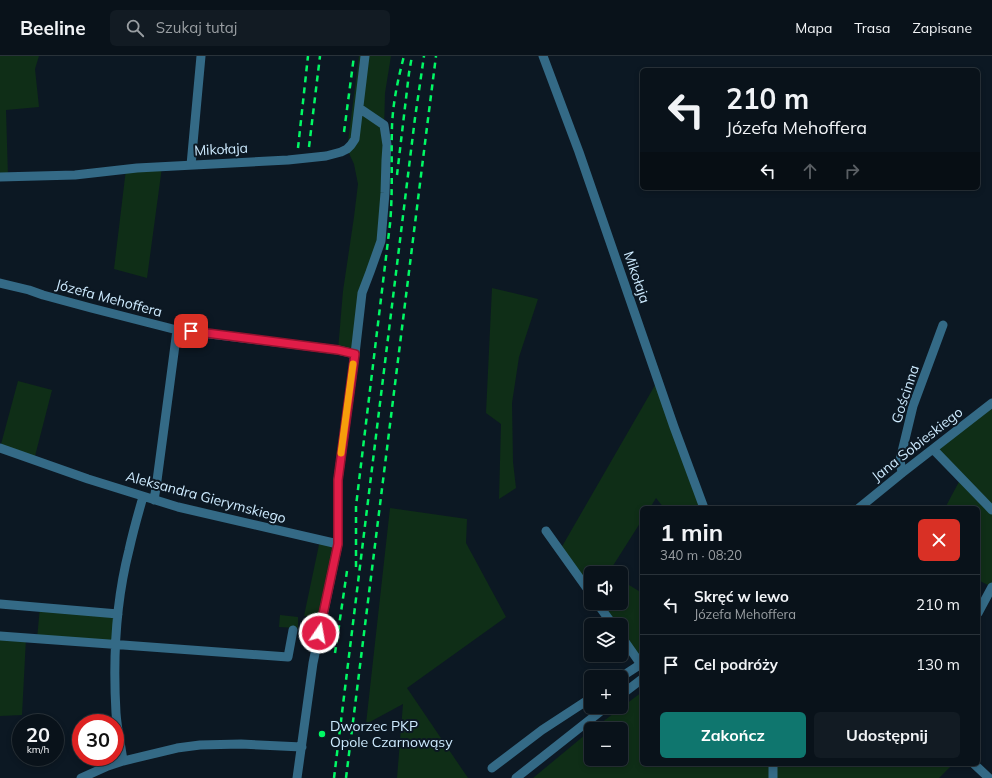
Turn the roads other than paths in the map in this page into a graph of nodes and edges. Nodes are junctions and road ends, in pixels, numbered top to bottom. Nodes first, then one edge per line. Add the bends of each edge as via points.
1 (201, 56) edge
2 (365, 56) edge
3 (543, 56) edge
4 (359, 108) junction
5 (191, 165) junction
6 (0, 177) edge
7 (0, 283) edge
8 (943, 325) dead end
9 (177, 330) junction
10 (355, 354) junction
11 (992, 403) edge
12 (0, 448) edge
13 (933, 449) junction
14 (902, 473) junction
15 (143, 497) junction
16 (154, 500) junction
17 (703, 506) edge
18 (861, 506) edge
19 (992, 510) edge
20 (546, 531) dead end
21 (338, 544) junction
22 (584, 584) edge
23 (992, 587) edge
24 (0, 604) edge
25 (980, 609) edge
26 (118, 614) junction
27 (293, 630) dead end
28 (0, 636) edge
29 (116, 645) junction
30 (628, 646) edge
31 (640, 664) edge
32 (640, 666) edge
33 (628, 673) edge
34 (640, 681) edge
35 (628, 690) edge
36 (584, 703) edge
37 (116, 714) edge
38 (597, 714) edge
39 (302, 747) junction
40 (124, 761) edge
41 (108, 766) edge
42 (773, 766) edge
43 (976, 766) edge
44 (492, 768) dead end
45 (81, 778) edge
46 (297, 778) edge
47 (516, 778) edge
48 (773, 778) edge
49 (988, 778) edge

1 - 5 street
2 - 4 street, Mikołaja
3 - 17 street, Mikołaja
4 - 5 street, Mikołaja via 352,145 334,154 288,160
4 - 10 street via 384,125 387,152 381,241 362,292
5 - 6 street, Mikołaja via 75,175
7 - 9 street, Józefa Mehoffera
8 - 14 street, Gościnna via 913,406 900,460
9 - 10 street, Józefa Mehoffera
9 - 16 street
10 - 21 street via 338,480
11 - 13 street, Jana Sobieskiego
12 - 15 street, Aleksandra Gierymskiego
13 - 14 street, Jana Sobieskiego
13 - 19 street via 945,468
14 - 18 street, Jana Sobieskiego
15 - 16 street, Aleksandra Gierymskiego
15 - 26 street via 128,550
16 - 21 street, Aleksandra Gierymskiego
20 - 22 street
21 - 39 street via 313,663
23 - 25 street
24 - 26 street
26 - 29 street
27 - 29 street via 288,657
28 - 29 street
29 - 37 street
30 - 31 street
32 - 33 street
34 - 35 street
36 - 44 street
38 - 47 street
39 - 40 street via 200,745
39 - 46 street
41 - 45 street
42 - 48 street
43 - 49 street

